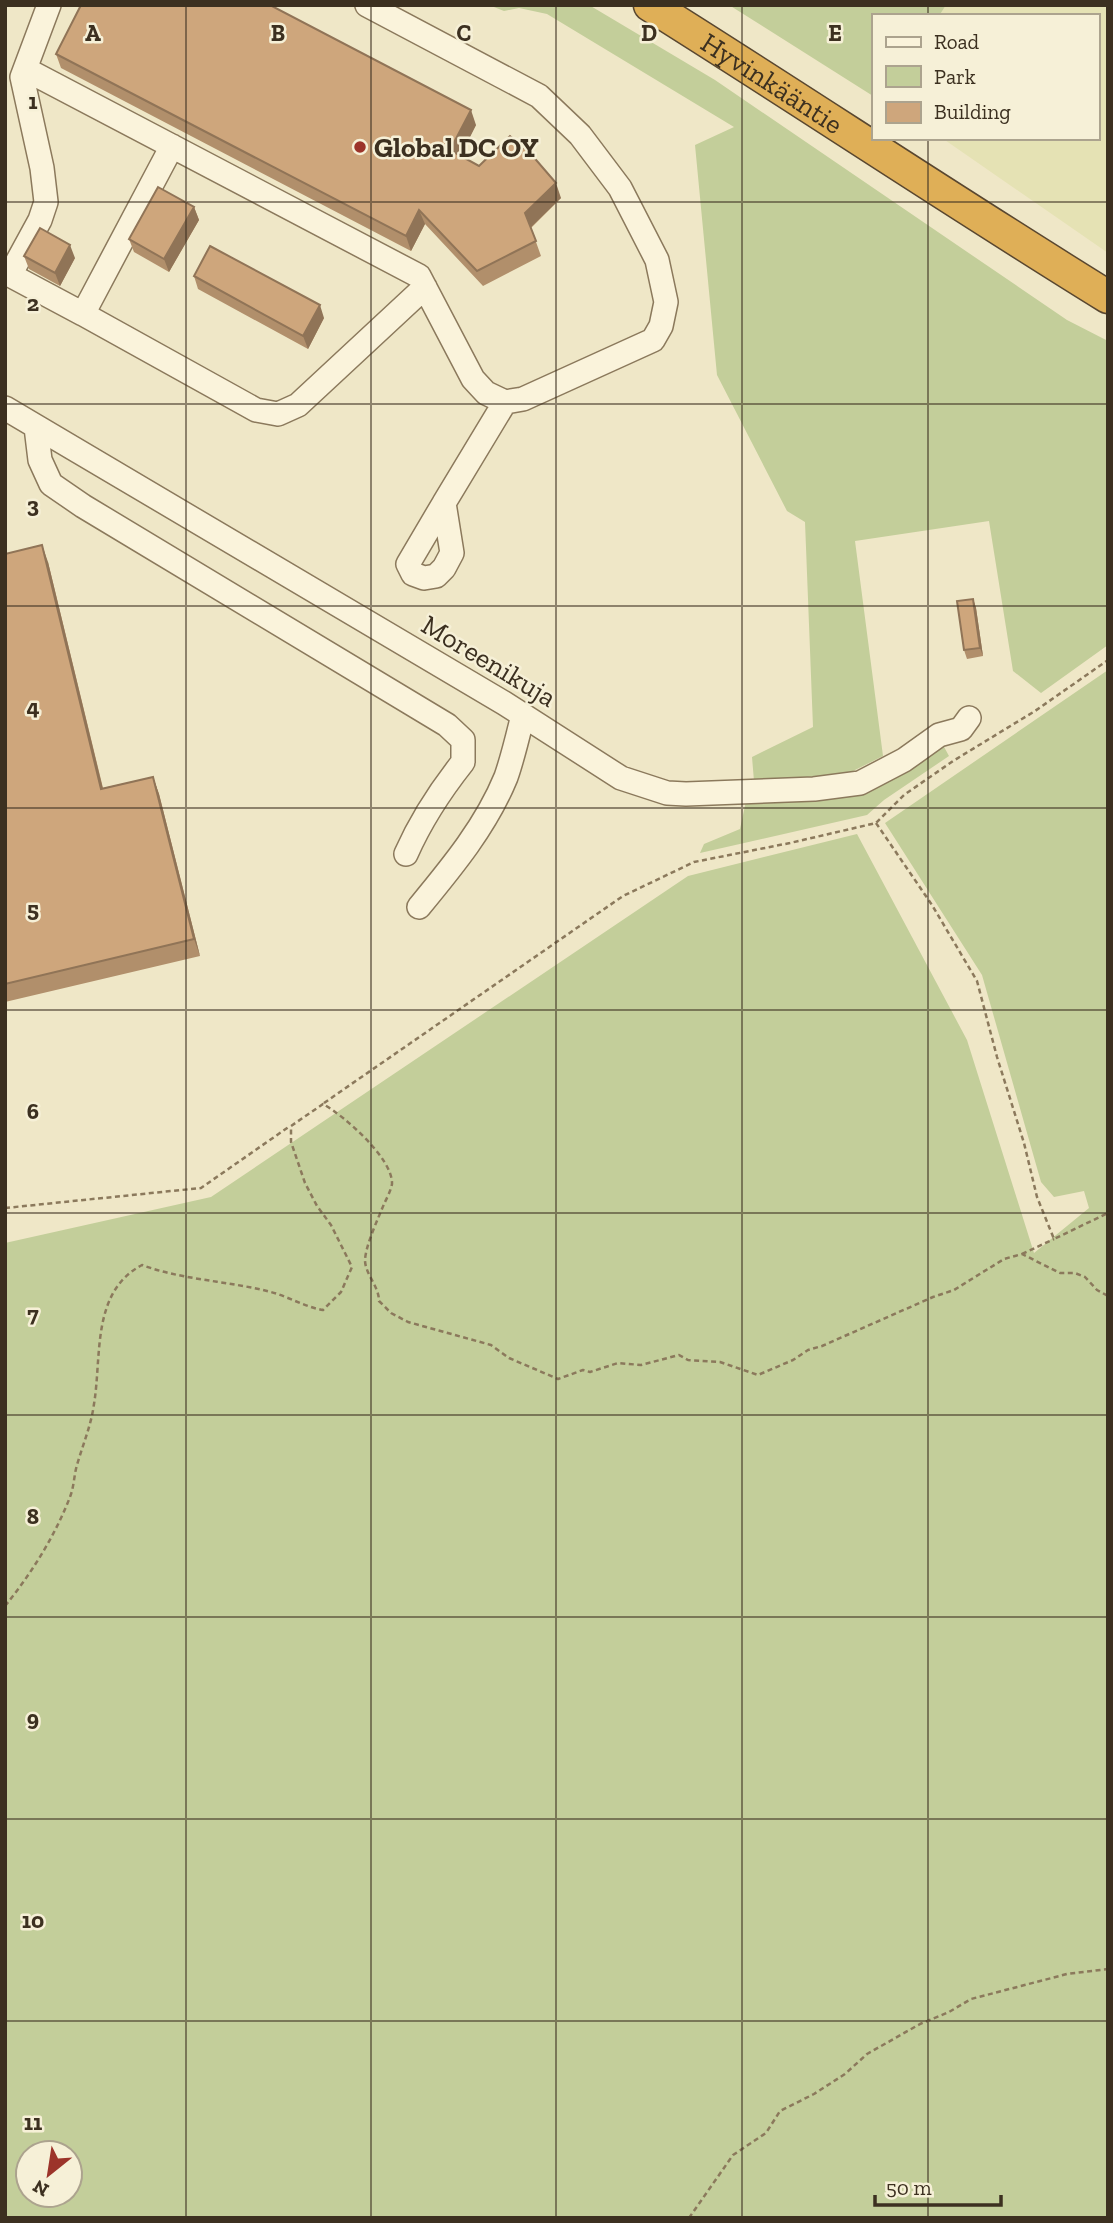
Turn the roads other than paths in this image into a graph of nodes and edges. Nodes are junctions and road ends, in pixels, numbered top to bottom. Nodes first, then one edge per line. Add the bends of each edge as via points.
1 (49, 5) edge
2 (367, 5) edge
3 (650, 5) edge
4 (25, 69) junction
5 (172, 146) junction
6 (8, 273) edge
7 (425, 287) junction
8 (1108, 297) edge
9 (83, 314) junction
10 (505, 402) junction
11 (5, 408) edge
12 (36, 427) junction
13 (444, 503) dead end
14 (523, 715) junction
15 (969, 718) dead end
16 (406, 854) dead end
17 (419, 907) dead end

1 - 4 lane
2 - 10 lane via 554,108 620,188 657,260 666,302 662,326 653,341 523,400
3 - 8 highway, Hyvinkääntie
4 - 5 lane
4 - 6 lane via 22,78 46,202
5 - 7 lane via 419,276
5 - 9 lane
6 - 9 lane
7 - 9 lane via 298,405 278,414 257,410
7 - 10 lane via 473,379 486,393
10 - 13 lane
11 - 12 lane, Moreenikuja
12 - 14 lane, Moreenikuja
12 - 16 lane via 40,460 51,484 447,725 463,740 463,762 419,824
14 - 15 lane, Moreenikuja via 621,778 667,793 687,794 860,783 939,735 961,729
14 - 17 lane via 506,777 479,828

